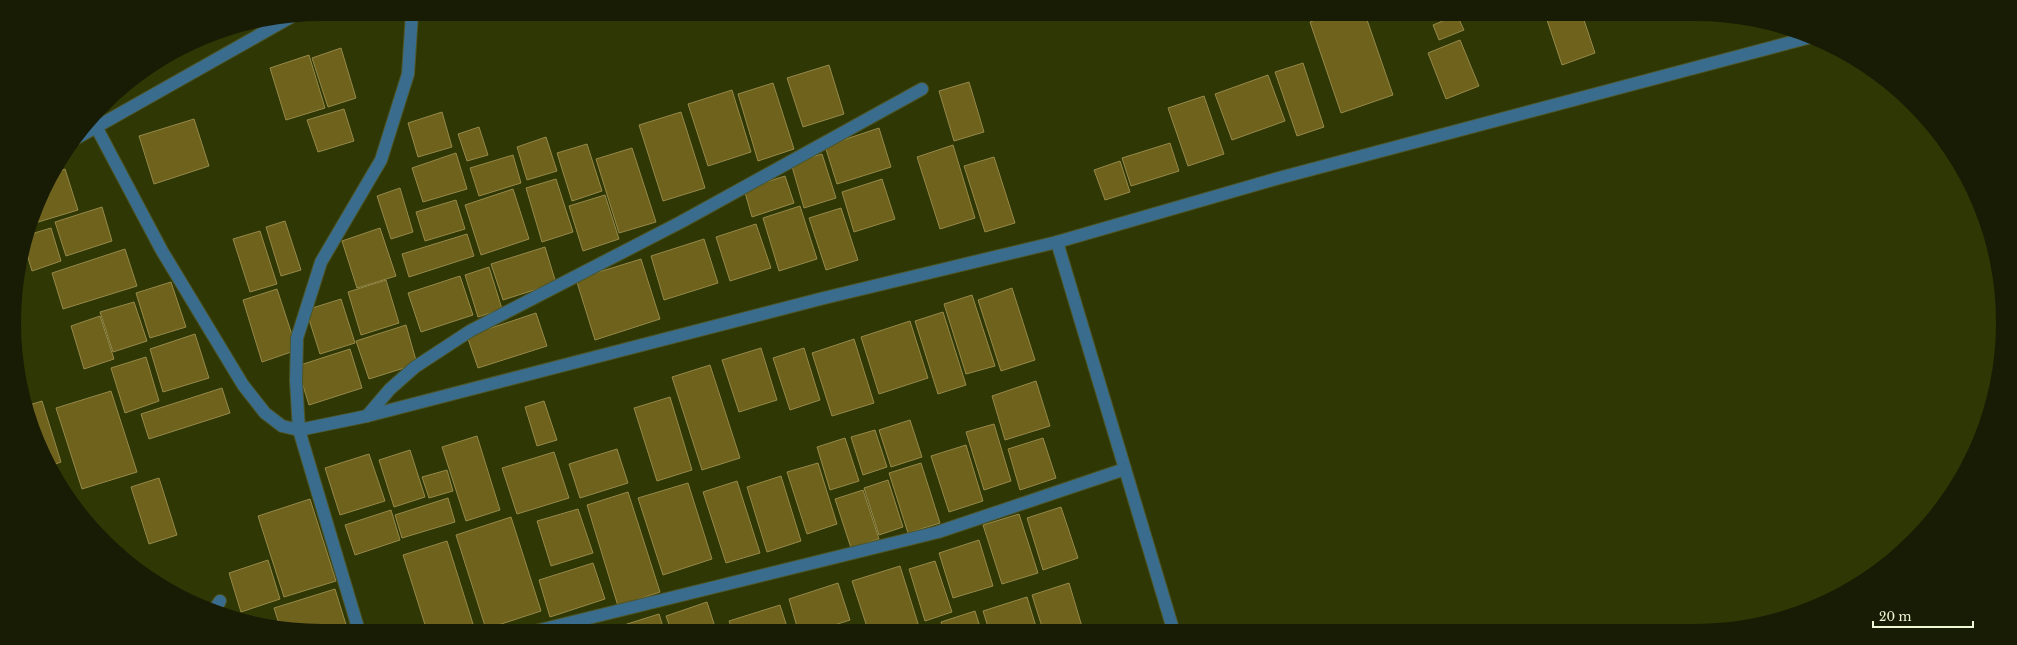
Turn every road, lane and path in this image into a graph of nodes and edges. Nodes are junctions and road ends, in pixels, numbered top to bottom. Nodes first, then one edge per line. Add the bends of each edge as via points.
1 (412, 21) edge
2 (276, 25) edge
3 (1799, 40) edge
4 (922, 88) dead end
5 (97, 123) edge
6 (95, 124) edge
7 (1057, 242) junction
8 (367, 416) junction
9 (299, 430) junction
10 (1125, 469) junction
11 (357, 624) edge
12 (564, 624) edge
13 (1172, 624) edge

1 - 9 street via 408,74 381,160 321,262 297,338
2 - 5 street
3 - 7 street via 1310,169
4 - 8 street via 682,222 470,331 414,367 390,389
6 - 9 street via 162,251 243,385 265,413 282,426
7 - 8 street via 824,298
7 - 10 street
8 - 9 street
9 - 11 street
10 - 12 street via 938,532
10 - 13 street

